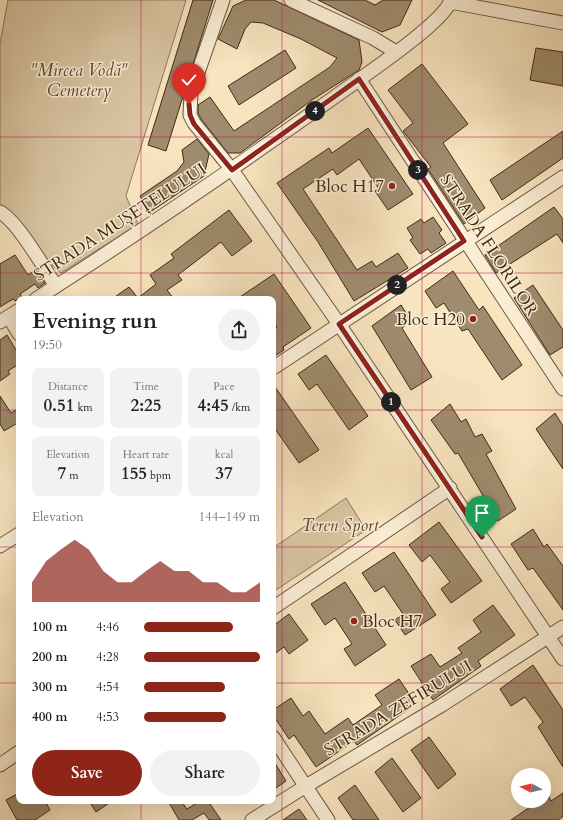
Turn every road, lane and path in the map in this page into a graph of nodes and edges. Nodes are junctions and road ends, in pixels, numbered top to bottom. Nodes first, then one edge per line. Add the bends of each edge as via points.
1 (223, 0) edge
2 (291, 0) edge
3 (450, 1) edge
4 (563, 23) edge
5 (396, 52) junction
6 (359, 79) junction
7 (232, 170) junction
8 (563, 177) edge
9 (0, 212) edge
10 (464, 241) junction
11 (56, 286) junction
12 (41, 296) edge
13 (9, 316) edge
14 (339, 324) junction
15 (16, 329) edge
16 (276, 366) edge
17 (563, 389) edge
18 (450, 488) junction
19 (16, 536) edge
20 (0, 546) edge
21 (276, 606) edge
22 (563, 627) edge
23 (548, 636) junction
24 (563, 659) edge
25 (276, 741) edge
26 (16, 754) edge
27 (0, 765) edge
28 (306, 786) junction
29 (252, 820) edge
30 (328, 820) edge

1 - 7 street via 191,93 190,115 194,124
2 - 5 street via 373,38
3 - 4 street
3 - 5 street, STRADA MUȘEȚELULUI via 441,16
5 - 6 street, STRADA MUȘEȚELULUI
6 - 7 street, STRADA MUȘEȚELULUI
6 - 10 street, STRADA FLORILOR
7 - 11 street, STRADA MUȘEȚELULUI
7 - 14 street
8 - 10 street
9 - 11 street via 21,234
10 - 14 street
10 - 17 street, STRADA FLORILOR
11 - 12 street, STRADA MUȘEȚELULUI
13 - 15 street
14 - 16 street
14 - 18 street
18 - 21 street
18 - 23 street
19 - 20 street
22 - 23 street, STRADA ZEFIRULUI
23 - 24 street
23 - 28 street, STRADA ZEFIRULUI via 442,705
25 - 28 street
26 - 27 street
28 - 29 street, STRADA ZEFIRULUI
28 - 30 street

